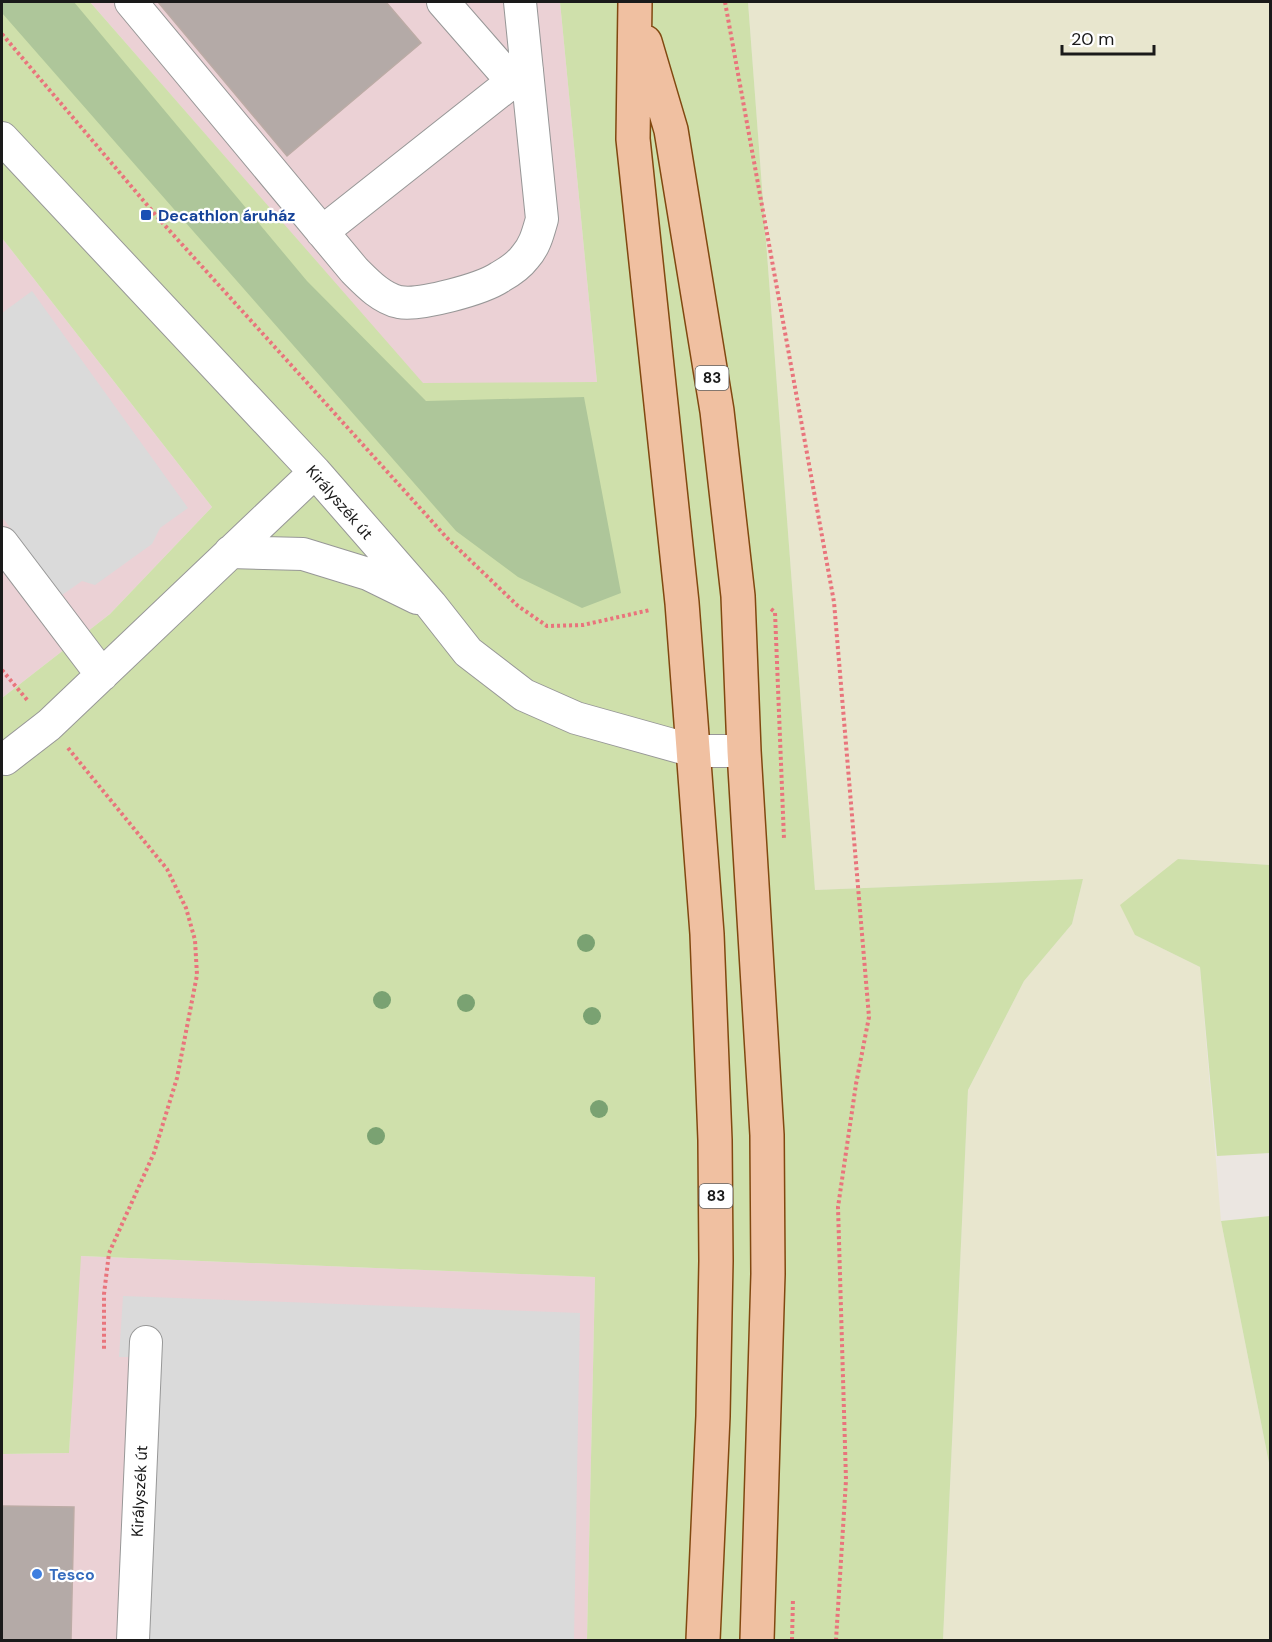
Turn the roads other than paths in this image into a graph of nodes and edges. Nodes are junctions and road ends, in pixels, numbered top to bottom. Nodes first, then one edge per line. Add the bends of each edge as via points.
1 (131, 2) edge
2 (443, 2) edge
3 (520, 2) edge
4 (636, 7) edge
5 (520, 76) junction
6 (2, 138) edge
7 (322, 232) junction
8 (315, 472) junction
9 (2, 543) edge
10 (230, 552) junction
11 (431, 605) junction
12 (102, 675) junction
13 (694, 751) junction
14 (744, 751) junction
15 (5, 759) dead end
16 (146, 1342) dead end
17 (133, 1641) edge
18 (703, 1641) edge
19 (757, 1641) edge

1 - 7 street
2 - 5 street
3 - 5 street
4 - 13 main road, 83 via 633,139
4 - 14 main road, 83 via 671,130 717,411 738,596
5 - 7 street
5 - 7 street via 542,219 527,256 514,268 499,278 456,293 416,303 398,302 371,287
6 - 8 street, Királyszék út
8 - 10 street
8 - 11 street, Királyszék út
9 - 12 street
10 - 11 street via 303,554 368,574
10 - 12 street
11 - 13 street, Királyszék út via 468,652 524,695 576,718
12 - 15 street via 49,725
13 - 14 street, Királyszék út
13 - 18 main road, 83 via 707,934 715,1140 713,1416
14 - 19 main road, 83 via 767,1135 768,1274
16 - 17 street, Királyszék út

